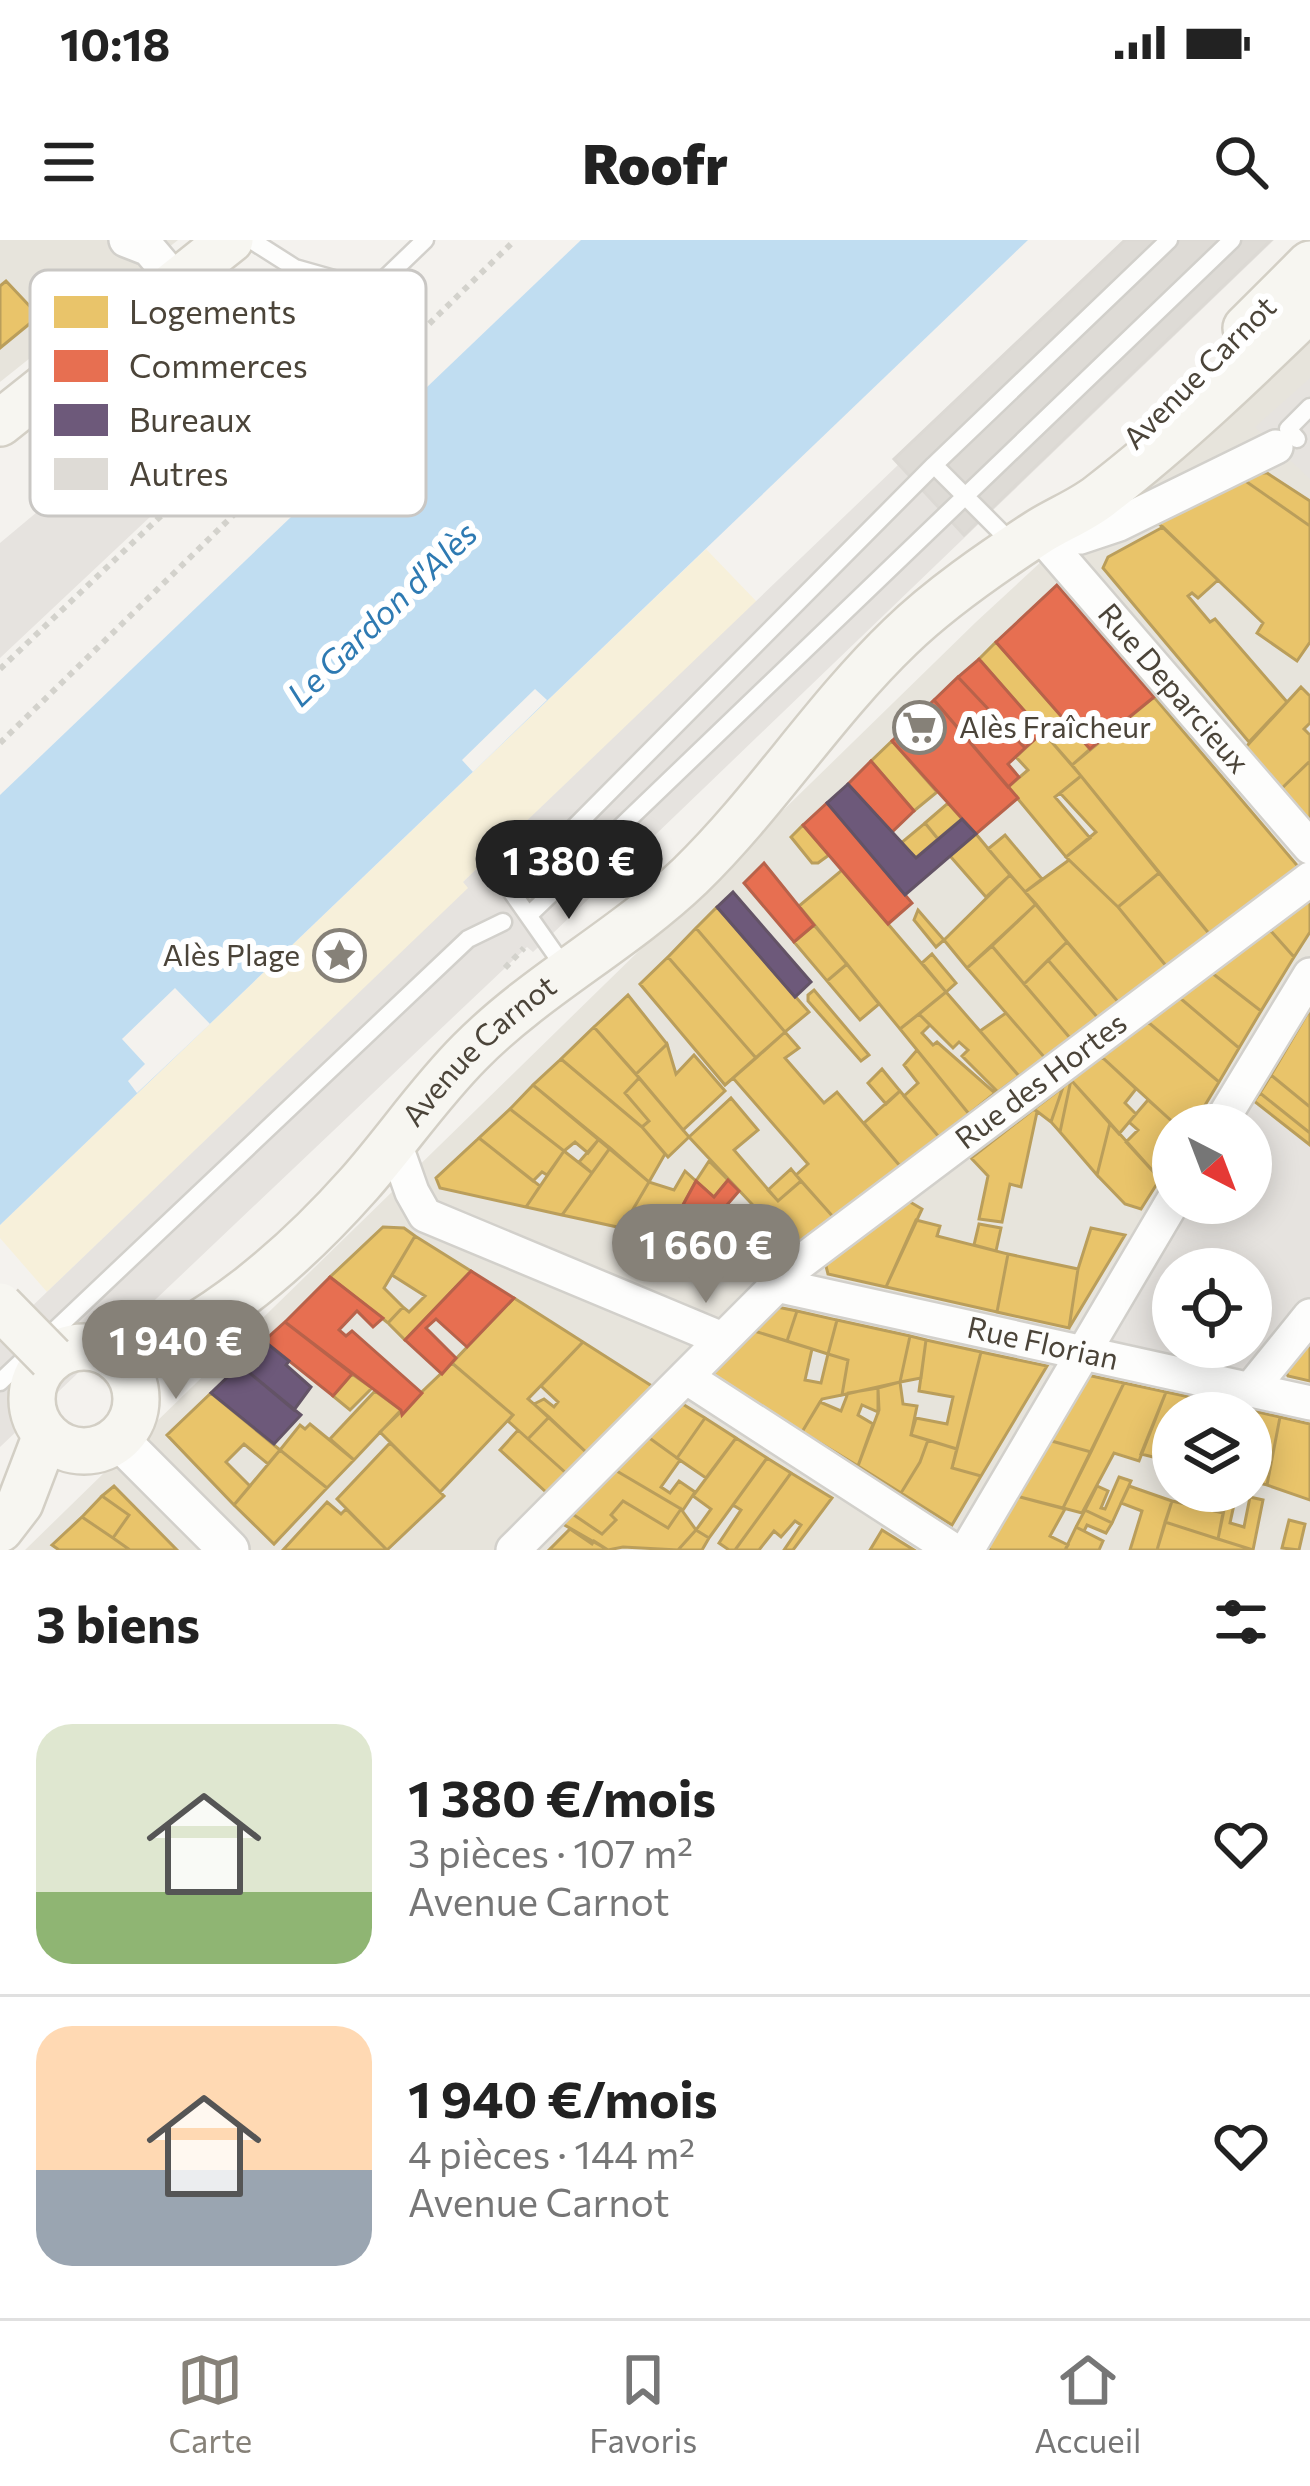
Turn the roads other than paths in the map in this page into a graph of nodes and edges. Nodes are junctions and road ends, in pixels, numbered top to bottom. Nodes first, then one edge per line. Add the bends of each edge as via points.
1 (230, 240) edge
2 (251, 240) edge
3 (425, 240) edge
4 (1168, 240) edge
5 (1232, 240) edge
6 (151, 253) edge
7 (1310, 264) edge
8 (302, 270) edge
9 (394, 270) edge
10 (1310, 308) edge
11 (30, 389) edge
12 (1310, 407) edge
13 (0, 423) edge
14 (1294, 446) edge
15 (934, 465) junction
16 (965, 497) junction
17 (1028, 540) junction
18 (1310, 847) edge
19 (1310, 879) edge
20 (529, 915) junction
21 (503, 922) dead end
22 (568, 973) junction
23 (1310, 974) edge
24 (1232, 1104) edge
25 (394, 1141) junction
26 (1159, 1224) edge
27 (776, 1285) junction
28 (0, 1306) edge
29 (1310, 1316) edge
30 (722, 1339) junction
31 (1082, 1352) junction
32 (51, 1358) junction
33 (121, 1362) junction
34 (686, 1377) junction
35 (0, 1382) edge
36 (1250, 1390) junction
37 (1310, 1403) edge
38 (46, 1435) junction
39 (118, 1439) junction
40 (0, 1529) edge
41 (229, 1550) edge
42 (513, 1550) edge
43 (953, 1550) edge
44 (967, 1550) edge

1 - 6 main road
2 - 8 lane
3 - 9 lane
4 - 15 lane
5 - 16 lane
7 - 17 main road, Avenue Carnot
10 - 17 main road, Avenue Carnot via 1148,457
11 - 13 main road
12 - 14 lane via 1288,429
14 - 17 street via 1119,524 1080,537
15 - 16 lane
15 - 20 lane via 512,891
16 - 17 lane
16 - 20 lane
17 - 18 street, Rue Deparcieux
17 - 22 main road, Avenue Carnot via 901,636 687,878
19 - 27 street, Rue des Hortes
20 - 22 lane
21 - 35 lane via 468,939
22 - 25 main road, Avenue Carnot via 472,1049
23 - 24 street
25 - 30 street via 425,1215
25 - 33 main road, Avenue Carnot via 274,1266 215,1313
26 - 31 street
27 - 30 street, Rue des Hortes
27 - 31 street, Rue Florian
28 - 32 main road, bridge
29 - 36 street
30 - 34 street, Rue des Hortes
31 - 36 street, Rue Florian
31 - 44 street
32 - 33 main road via 94,1348
32 - 38 main road via 31,1404
33 - 39 main road via 136,1392
34 - 42 street, Rue des Hortes
34 - 43 street
36 - 37 street, Rue Florian
38 - 39 main road via 73,1450
38 - 40 main road via 20,1503
39 - 41 street

